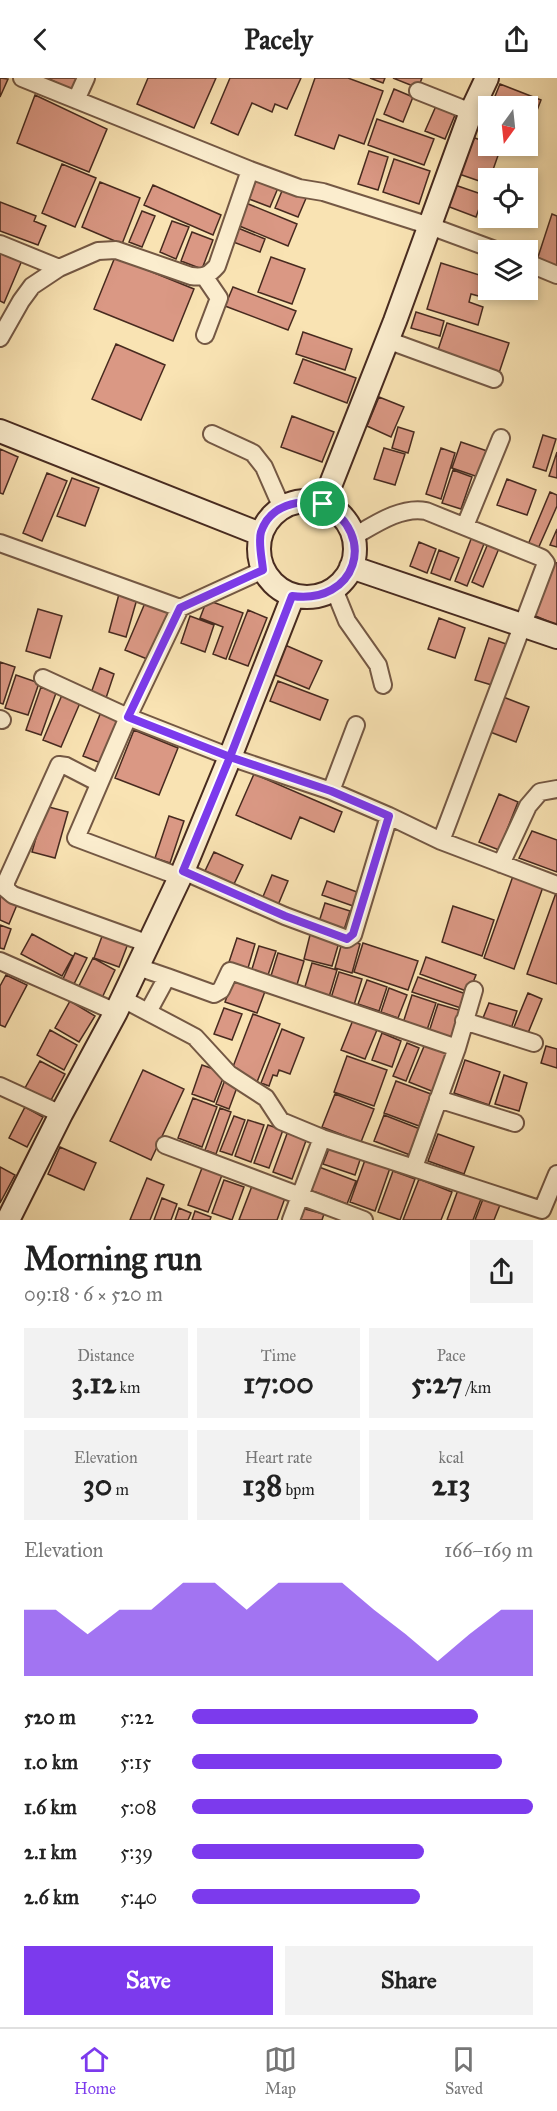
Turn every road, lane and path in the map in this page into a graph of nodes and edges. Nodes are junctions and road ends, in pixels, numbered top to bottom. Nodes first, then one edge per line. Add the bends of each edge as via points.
1 (22, 78) edge
2 (86, 78) edge
3 (487, 78) edge
4 (418, 91) dead end
5 (76, 100) junction
6 (471, 112) junction
7 (250, 170) junction
8 (430, 226) junction
9 (0, 244) edge
10 (478, 244) edge
11 (538, 267) edge
12 (59, 268) junction
13 (557, 275) edge
14 (204, 276) junction
15 (205, 335) dead end
16 (0, 338) edge
17 (387, 340) junction
18 (494, 379) dead end
19 (0, 431) edge
20 (212, 434) dead end
21 (501, 438) dead end
22 (323, 504) junction
23 (282, 508) junction
24 (465, 526) junction
25 (260, 534) junction
26 (353, 537) junction
27 (0, 543) edge
28 (351, 567) junction
29 (263, 570) junction
30 (334, 589) junction
31 (292, 596) junction
32 (180, 608) junction
33 (522, 623) junction
34 (557, 637) edge
35 (43, 678) dead end
36 (383, 685) dead end
37 (128, 717) junction
38 (356, 725) dead end
39 (230, 757) junction
40 (99, 783) junction
41 (557, 789) edge
42 (331, 791) junction
43 (389, 816) junction
44 (441, 841) junction
45 (501, 864) junction
46 (182, 874) junction
47 (557, 885) edge
48 (148, 944) junction
49 (0, 961) edge
50 (138, 967) junction
51 (167, 977) junction
52 (474, 990) dead end
53 (119, 1006) junction
54 (148, 1012) junction
55 (464, 1021) junction
56 (534, 1043) dead end
57 (456, 1048) junction
58 (0, 1086) edge
59 (438, 1099) junction
60 (61, 1114) junction
61 (515, 1123) dead end
62 (322, 1138) junction
63 (165, 1145) dead end
64 (414, 1167) junction
65 (557, 1174) edge
66 (301, 1196) junction
67 (6, 1218) edge
68 (291, 1220) edge
69 (364, 1220) edge

1 - 5 street
2 - 5 street
3 - 6 street
4 - 6 street
5 - 7 street
6 - 8 street
7 - 8 street
7 - 14 street via 217,266
8 - 10 street
8 - 17 street
9 - 12 street
11 - 13 street
12 - 14 street via 98,251 116,250 191,276
12 - 16 street via 32,286
14 - 15 street via 219,298
17 - 18 street
17 - 22 street
19 - 25 street
20 - 23 street via 254,453
21 - 24 street
22 - 23 street via 308,501
22 - 26 street via 347,523
23 - 25 street
24 - 26 street via 415,509 383,520
24 - 33 street via 546,563
25 - 29 street
26 - 28 street
27 - 32 street
28 - 30 street
28 - 33 street
29 - 31 street via 279,589
29 - 32 street
30 - 31 street via 307,598
30 - 36 street via 347,621 378,665
31 - 39 street
32 - 37 street
33 - 34 street
33 - 44 street
35 - 37 street
37 - 39 street
37 - 40 street
38 - 42 street
39 - 42 street
39 - 46 street
40 - 46 street via 76,838
40 - 48 street via 59,765 6,889 13,895
41 - 45 street via 540,792 528,806
42 - 43 street
43 - 44 street
43 - 46 street via 353,934 347,939
44 - 45 street
45 - 47 street
46 - 48 street
48 - 50 street
49 - 53 street
50 - 51 street
50 - 53 street
51 - 54 street
51 - 57 street via 214,994 221,990 230,971
52 - 55 street
53 - 54 street
53 - 60 street
54 - 62 street via 195,1037 229,1074 266,1098 280,1121
55 - 56 street
55 - 57 street
57 - 59 street
58 - 60 street
59 - 61 street
59 - 64 street
60 - 67 street
62 - 64 street
62 - 66 street
63 - 66 street
64 - 65 street via 542,1210
66 - 68 street
66 - 69 street

